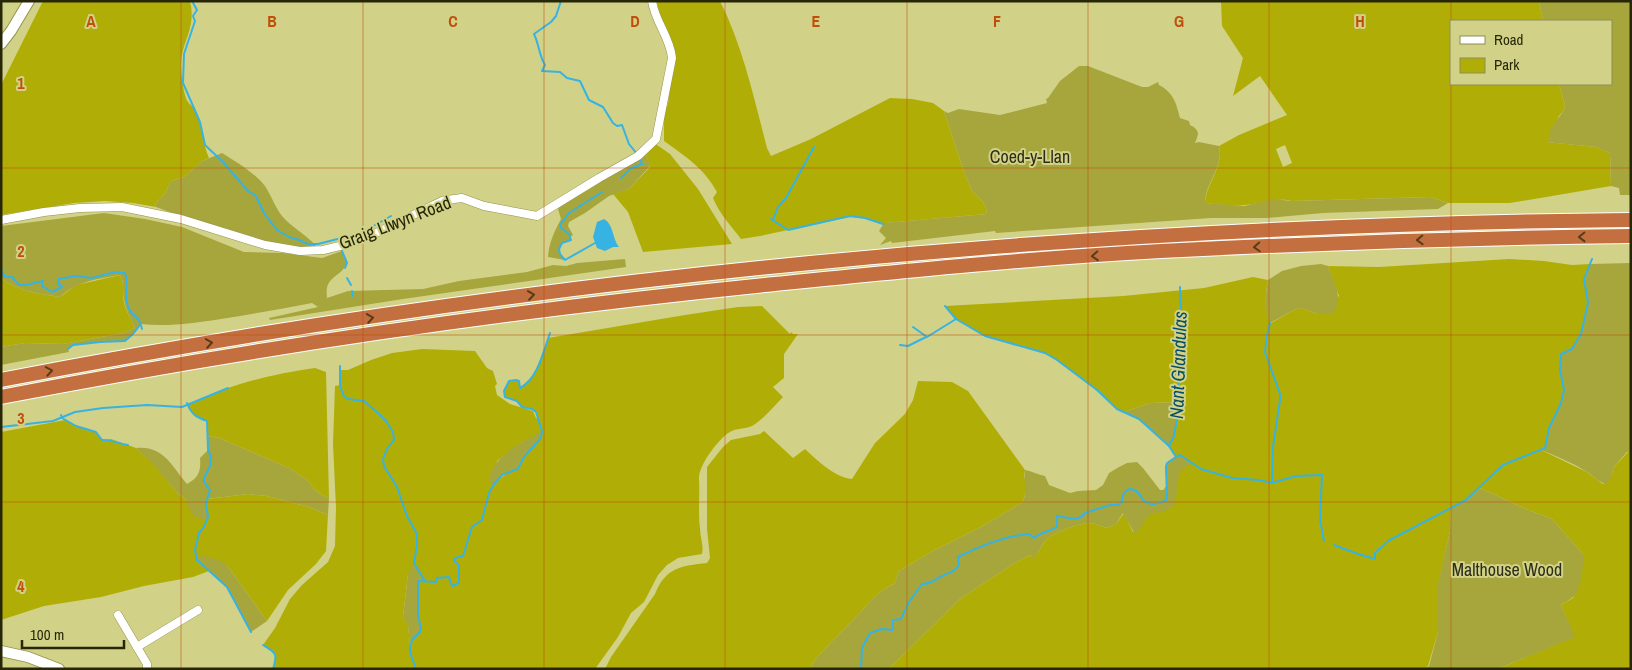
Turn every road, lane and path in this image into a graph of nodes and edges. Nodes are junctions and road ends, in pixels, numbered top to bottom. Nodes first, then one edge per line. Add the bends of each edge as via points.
1 (29, 1) edge
2 (652, 1) edge
3 (1, 44) edge
4 (1, 220) edge
5 (1631, 220) edge
6 (1631, 236) edge
7 (1, 380) edge
8 (1, 397) edge
9 (198, 610) dead end
10 (118, 615) dead end
11 (137, 647) junction
12 (1, 651) edge
13 (59, 669) edge
14 (148, 669) edge

1 - 3 street
2 - 4 street, Graig Llwyn Road via 659,25 672,49 656,139 638,156 537,216 484,206 462,198 454,199 442,201 348,244 300,251 265,245 181,220 122,207 80,208
7 -> 5 highway via 380,316 542,293 787,266 1159,236 1437,223
6 -> 8 highway via 1425,240 1168,251 868,274 670,295 368,334
9 - 11 street
10 - 11 street
11 - 14 street
12 - 13 street

